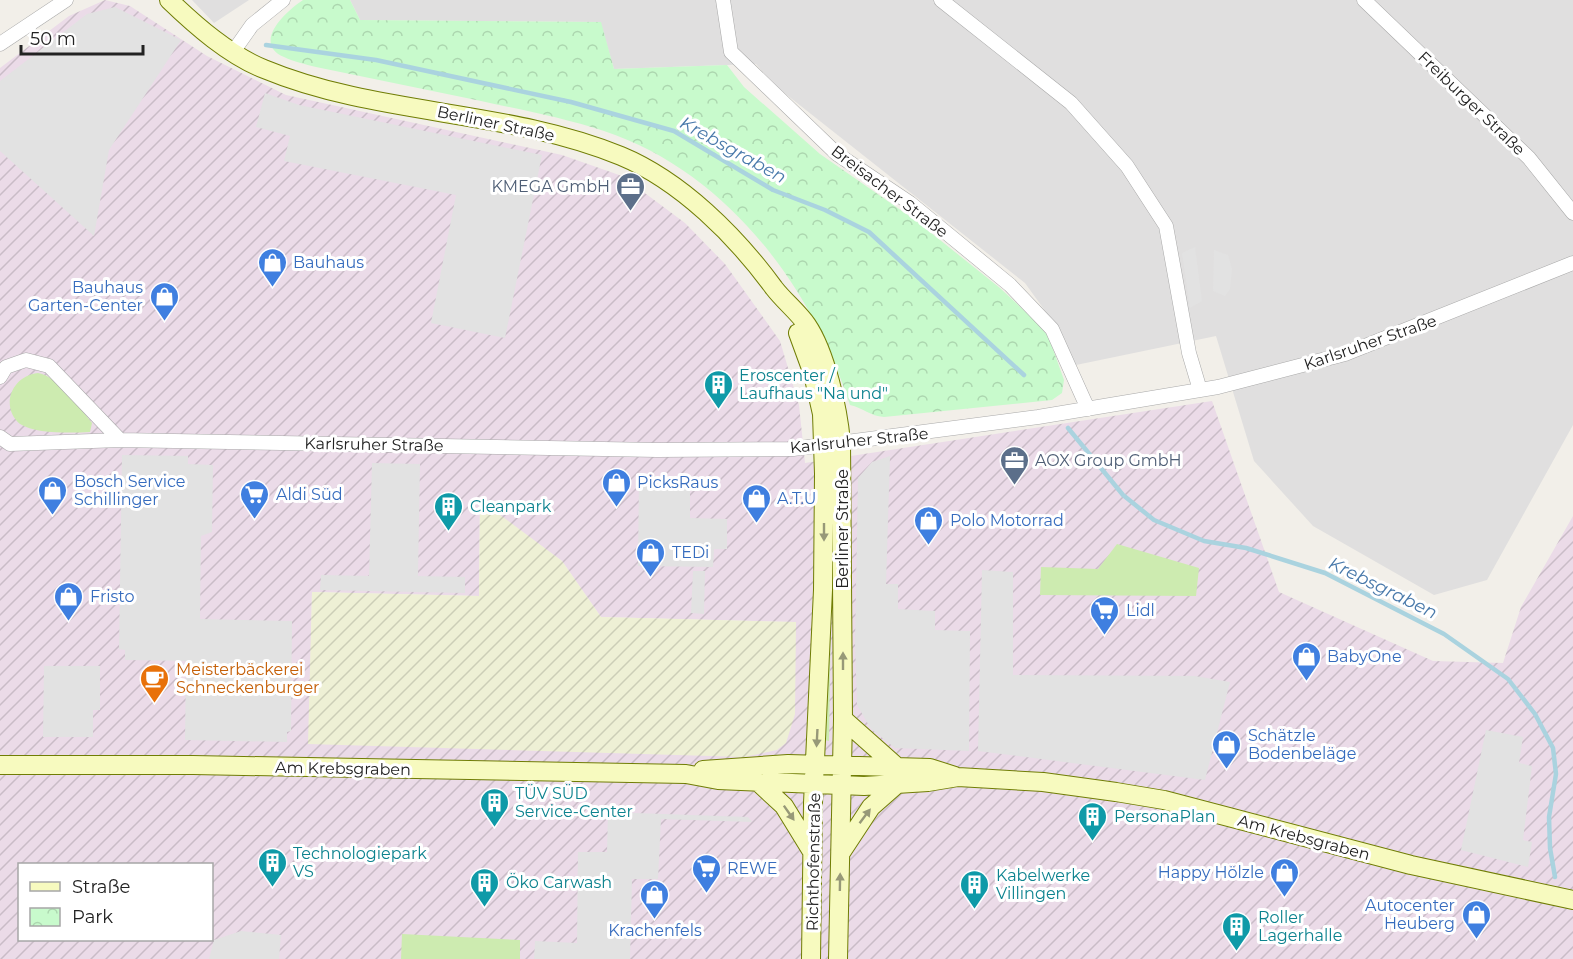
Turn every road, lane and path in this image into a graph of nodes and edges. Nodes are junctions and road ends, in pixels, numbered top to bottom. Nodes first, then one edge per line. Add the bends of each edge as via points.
1 (66, 0) edge
2 (169, 0) edge
3 (283, 0) edge
4 (723, 0) edge
5 (941, 0) edge
6 (1364, 0) edge
7 (0, 45) edge
8 (233, 52) junction
9 (1573, 213) edge
10 (1573, 263) edge
11 (0, 377) edge
12 (1200, 390) junction
13 (1088, 409) junction
14 (0, 437) edge
15 (120, 440) junction
16 (832, 444) junction
17 (843, 719) junction
18 (0, 765) edge
19 (842, 765) junction
20 (815, 773) junction
21 (686, 774) junction
22 (896, 776) junction
23 (757, 781) junction
24 (842, 784) junction
25 (812, 852) junction
26 (841, 853) junction
27 (1573, 900) edge
28 (811, 959) edge
29 (838, 959) edge

1 - 7 street
2 - 8 street, Berliner Straße
3 - 8 street via 252,25
4 - 13 street, Breisacher Straße via 732,52 837,154 910,202 1010,285 1052,329
5 - 12 street via 1071,103 1127,166 1166,226 1189,353
6 - 9 street, Freiburger Straße via 1529,158
8 - 16 street, Berliner Straße via 264,69 314,87 567,138 622,157 672,186 741,247 788,306 813,374
10 - 12 street, Karlsruher Straße via 1345,354
11 - 15 street via 6,367 26,360 49,366
12 - 13 street, Karlsruher Straße
13 - 16 street, Karlsruher Straße
14 - 15 street, Karlsruher Straße via 10,444
15 - 16 street, Karlsruher Straße via 657,450 793,449
17 -> 16 street, Berliner Straße
16 -> 20 street, Berliner Straße
17 - 19 street, Berliner Straße
17 - 22 street
18 - 21 street, Am Krebsgraben
19 - 20 street, Am Krebsgraben
19 - 22 street, Am Krebsgraben
19 - 24 street, Richthofenstraße
20 - 21 street, Am Krebsgraben via 717,768
20 - 23 street, Am Krebsgraben
20 - 24 street, Am Krebsgraben
20 - 25 street, Richthofenstraße
21 - 23 street, Am Krebsgraben
22 - 24 street, Am Krebsgraben
26 -> 22 street
22 - 27 street, Am Krebsgraben via 1044,782 1164,800 1436,871
23 -> 25 street via 784,806
24 - 26 street, Richthofenstraße
25 - 28 street, Richthofenstraße
29 -> 26 street, Richthofenstraße

